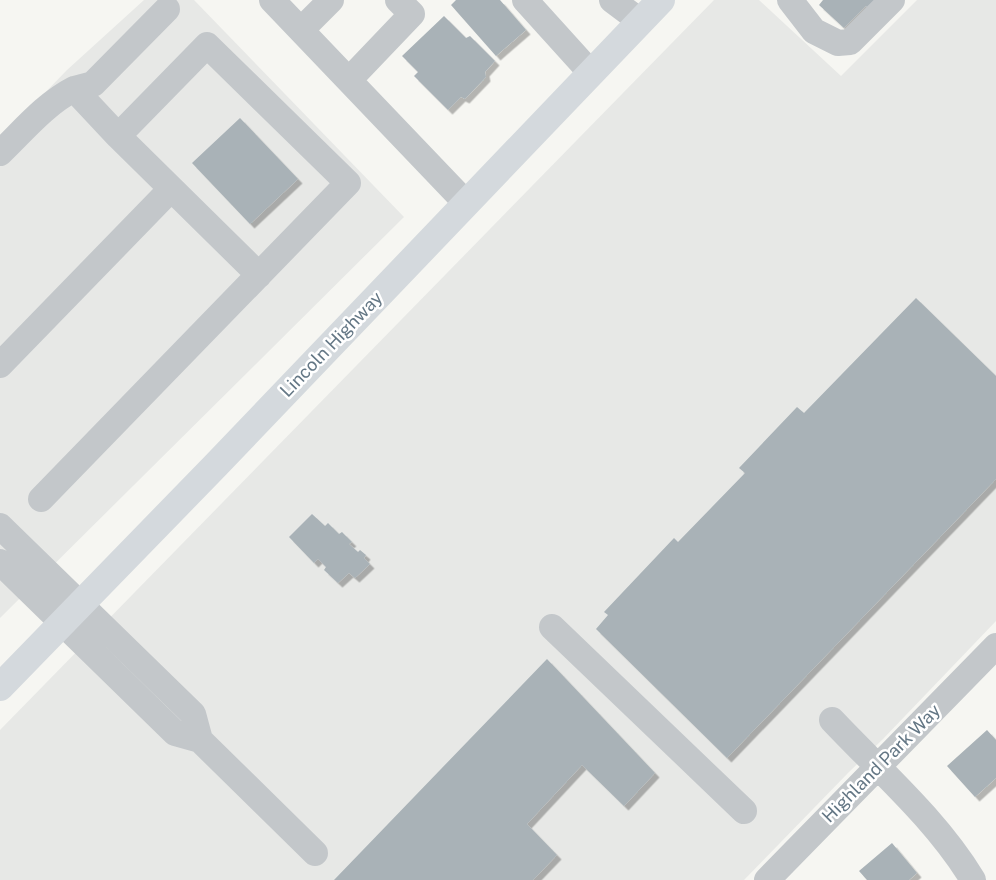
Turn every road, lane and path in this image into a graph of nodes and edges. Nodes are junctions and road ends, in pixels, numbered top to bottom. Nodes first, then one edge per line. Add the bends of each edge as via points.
1 (272, 0) edge
2 (331, 0) edge
3 (398, 0) edge
4 (525, 0) edge
5 (612, 0) edge
6 (661, 0) edge
7 (790, 0) edge
8 (892, 0) edge
9 (167, 9) dead end
10 (640, 21) junction
11 (301, 30) junction
12 (591, 73) junction
13 (349, 80) junction
14 (74, 89) junction
15 (118, 136) junction
16 (0, 153) edge
17 (171, 189) junction
18 (466, 203) junction
19 (260, 275) junction
20 (0, 365) edge
21 (41, 499) dead end
22 (0, 526) edge
23 (0, 562) edge
24 (72, 614) junction
25 (552, 627) dead end
26 (996, 646) edge
27 (0, 687) edge
28 (832, 720) dead end
29 (877, 768) junction
30 (744, 811) dead end
31 (315, 853) dead end
32 (767, 880) edge
33 (972, 880) edge

1 - 11 street
2 - 11 street
3 - 13 street via 412,14
4 - 12 street
5 - 10 street
6 - 10 main road, Lincoln Highway
7 - 8 street via 814,31 838,43 850,42
9 - 14 street via 93,84
10 - 12 main road, Lincoln Highway
11 - 13 street
12 - 18 main road, Lincoln Highway
13 - 18 street
14 - 15 street
14 - 16 street via 38,115
15 - 17 street
15 - 19 street via 207,44 348,183
17 - 19 street
17 - 20 street
18 - 24 main road, Lincoln Highway
19 - 21 street
22 - 24 street
23 - 24 street
24 - 27 main road, Lincoln Highway
24 - 31 street via 175,733 200,740
25 - 30 street
26 - 29 street, Highland Park Way
28 - 29 street
29 - 32 street, Highland Park Way
29 - 33 street via 935,828

